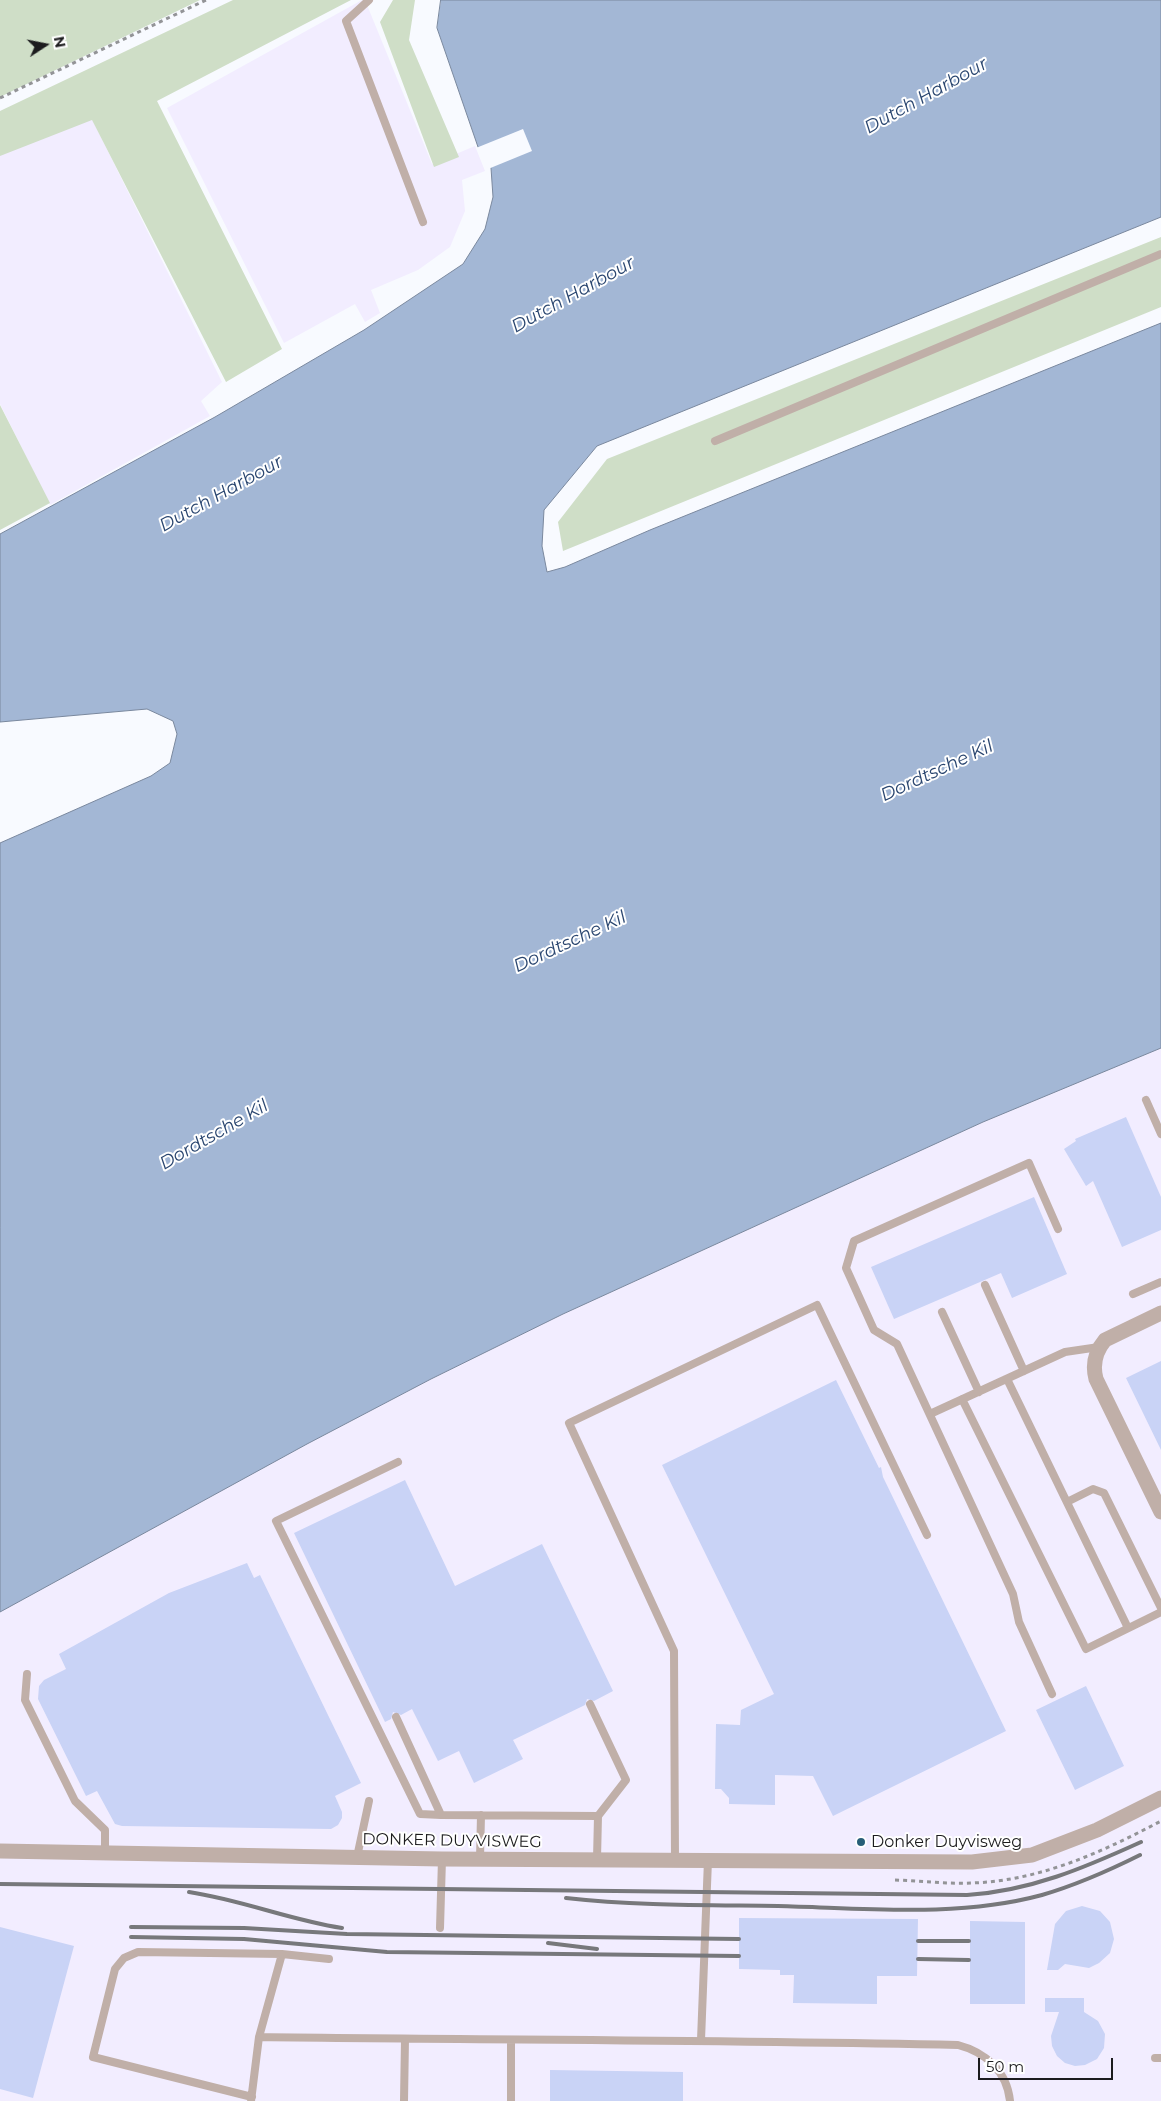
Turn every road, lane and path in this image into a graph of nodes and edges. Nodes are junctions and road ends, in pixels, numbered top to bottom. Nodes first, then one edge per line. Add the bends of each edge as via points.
1 (206, 0) edge
2 (369, 0) edge
3 (0, 98) edge
4 (423, 222) dead end
5 (1161, 254) edge
6 (715, 440) dead end
7 (1146, 1100) dead end
8 (1161, 1134) edge
9 (1058, 1229) dead end
10 (1161, 1282) edge
11 (984, 1285) dead end
12 (1133, 1294) dead end
13 (942, 1312) dead end
14 (1161, 1313) edge
15 (1099, 1347) junction
16 (1024, 1370) junction
17 (1007, 1379) junction
18 (979, 1392) junction
19 (962, 1399) junction
20 (930, 1414) junction
21 (398, 1462) dead end
22 (1067, 1502) junction
23 (1161, 1512) edge
24 (926, 1535) dead end
25 (1161, 1610) edge
26 (1128, 1628) junction
27 (26, 1674) dead end
28 (1052, 1694) dead end
29 (590, 1704) dead end
30 (396, 1717) dead end
31 (1161, 1798) edge
32 (369, 1800) dead end
33 (441, 1815) junction
34 (481, 1815) junction
35 (598, 1816) junction
36 (0, 1851) edge
37 (105, 1854) junction
38 (357, 1858) junction
39 (442, 1859) junction
40 (480, 1859) junction
41 (596, 1859) junction
42 (675, 1860) junction
43 (708, 1860) junction
44 (440, 1928) dead end
45 (282, 1954) junction
46 (329, 1959) dead end
47 (259, 2037) junction
48 (405, 2039) junction
49 (511, 2040) junction
50 (701, 2040) junction
51 (251, 2099) edge
52 (404, 2101) edge
53 (511, 2101) edge
54 (1010, 2101) edge

1 - 3 path
2 - 4 lane via 346,21
5 - 6 lane
7 - 8 lane
9 - 20 lane via 1029,1163 854,1241 846,1268 874,1330 897,1344
10 - 12 lane
11 - 16 lane
13 - 18 lane
14 - 15 street via 1112,1335
15 - 16 lane via 1065,1352
15 - 23 street via 1094,1363 1096,1379
16 - 17 lane
17 - 18 lane
17 - 22 lane
18 - 19 lane
19 - 20 lane
19 - 26 lane via 1086,1649
20 - 28 lane via 1013,1594 1019,1622
21 - 33 lane via 276,1522 420,1814
22 - 25 lane via 1093,1489 1104,1493
22 - 26 lane
24 - 42 lane via 817,1305 568,1423 674,1651
25 - 26 lane
27 - 37 lane via 25,1700 75,1801 105,1830
29 - 35 lane via 626,1780
30 - 33 lane
31 - 43 street, DONKER DUYVISWEG via 1097,1830 1032,1855 972,1862
32 - 38 lane
33 - 34 lane
34 - 35 lane
34 - 40 lane
35 - 41 lane
36 - 37 street, DONKER DUYVISWEG
37 - 38 street, DONKER DUYVISWEG
38 - 39 street, DONKER DUYVISWEG
39 - 40 street, DONKER DUYVISWEG
39 - 44 lane
40 - 41 street, DONKER DUYVISWEG
41 - 42 street, DONKER DUYVISWEG
42 - 43 street, DONKER DUYVISWEG
43 - 50 lane
45 - 46 lane
45 - 47 lane
45 - 51 lane via 130,1954 115,1969 93,2057
47 - 48 lane
47 - 51 lane
48 - 49 lane
48 - 52 lane
49 - 50 lane
49 - 53 lane
50 - 54 lane via 958,2045 979,2053 997,2069

